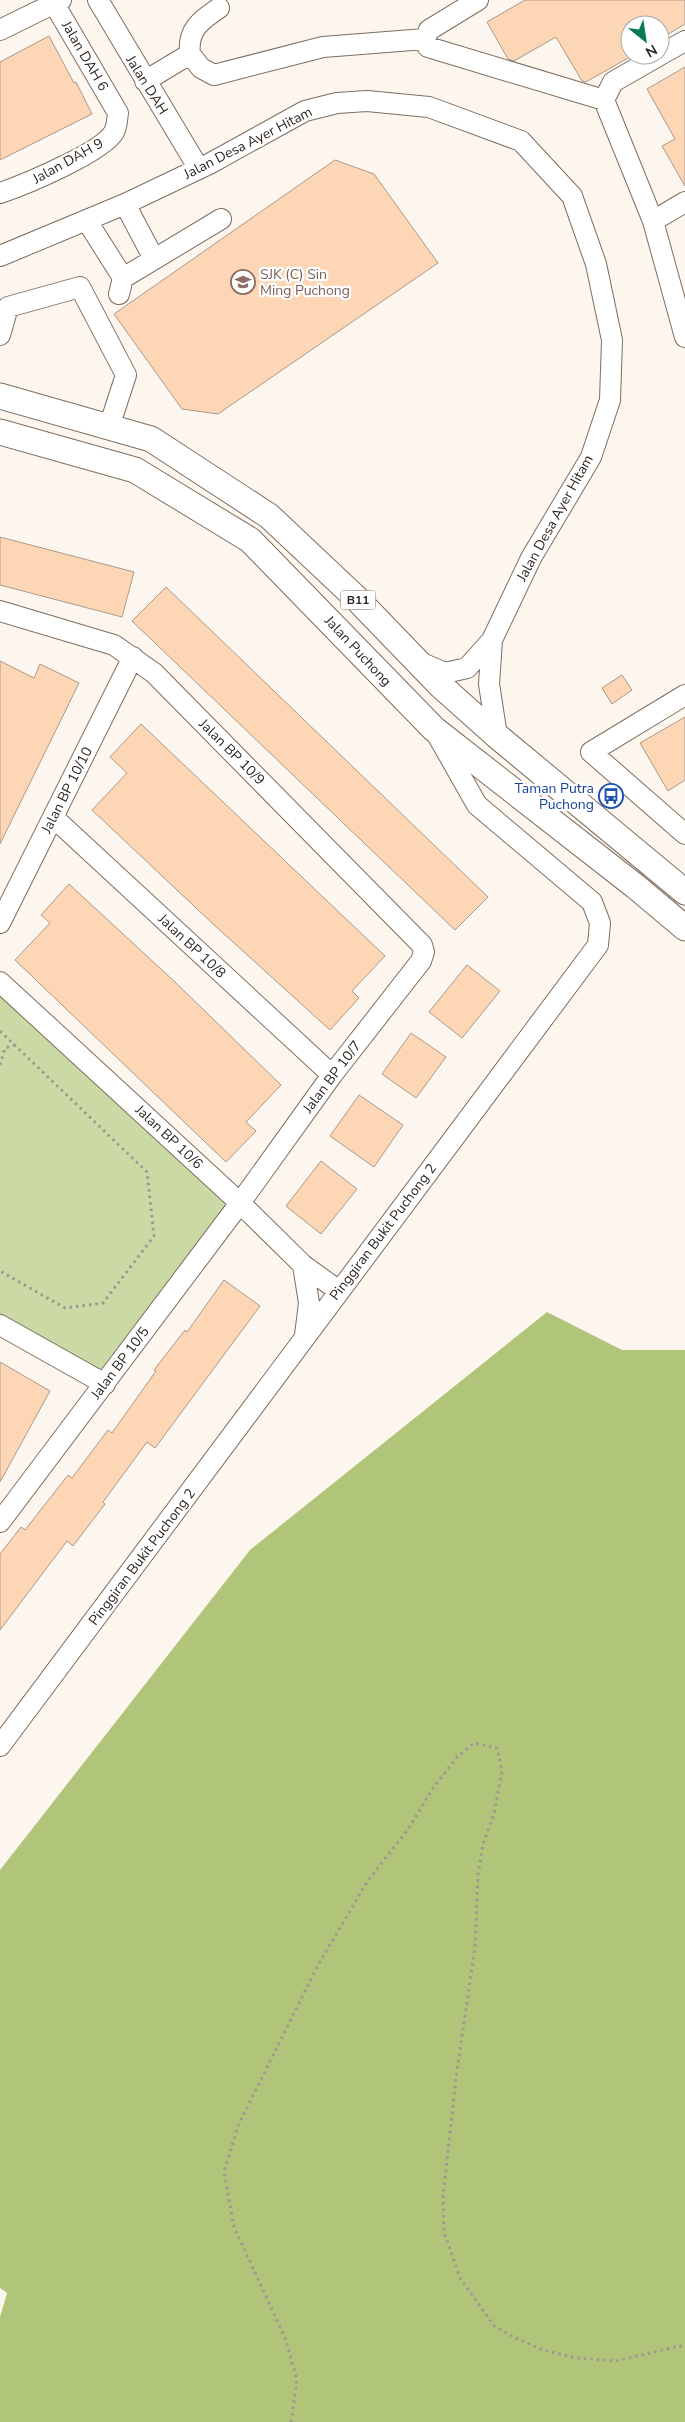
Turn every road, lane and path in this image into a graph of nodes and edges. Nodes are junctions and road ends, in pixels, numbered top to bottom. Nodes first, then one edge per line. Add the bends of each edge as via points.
1 (98, 0) edge
2 (478, 0) edge
3 (56, 1) edge
4 (219, 8) dead end
5 (0, 30) edge
6 (427, 34) junction
7 (685, 41) edge
8 (670, 49) edge
9 (190, 54) junction
10 (643, 65) edge
11 (145, 81) junction
12 (604, 100) junction
13 (118, 113) joint
14 (199, 169) junction
15 (0, 193) edge
16 (685, 202) edge
17 (125, 204) junction
18 (222, 218) dead end
19 (87, 220) junction
20 (652, 220) junction
21 (0, 256) edge
22 (154, 259) junction
23 (0, 335) edge
24 (685, 336) edge
25 (0, 396) edge
26 (109, 427) junction
27 (0, 432) edge
28 (0, 611) edge
29 (492, 640) junction
30 (133, 657) junction
31 (416, 660) junction
32 (685, 695) edge
33 (434, 729) junction
34 (497, 736) junction
35 (53, 817) junction
36 (685, 834) edge
37 (681, 885) edge
38 (0, 923) edge
39 (685, 928) edge
40 (424, 952) joint
41 (0, 982) edge
42 (0, 1031) edge
43 (15, 1045) junction
44 (0, 1065) edge
45 (332, 1075) junction
46 (240, 1203) junction
47 (303, 1265) junction
48 (0, 1271) edge
49 (339, 1291) junction
50 (0, 1325) edge
51 (305, 1338) junction
52 (105, 1384) junction
53 (3, 1511) edge
54 (0, 1746) edge
55 (685, 2347) edge
56 (291, 2422) edge

1 - 11 street, Jalan DAH
2 - 6 street
3 - 5 street
3 - 13 street, Jalan DAH 6
4 - 9 street via 192,30
6 - 9 street via 322,47 214,75 201,68
6 - 12 street via 428,47
7 - 8 street
9 - 11 street
10 - 12 street via 614,82
11 - 14 street, Jalan DAH
12 - 20 street
13 - 15 street, Jalan DAH 9 via 115,131 104,144 24,185
14 - 17 street, Jalan Desa Ayer Hitam
14 - 29 street, Jalan Desa Ayer Hitam via 304,111 367,102 430,107 521,141 572,196 596,264 612,340 610,400 591,457 531,558
16 - 20 street
17 - 19 street, Jalan Desa Ayer Hitam
17 - 22 street
18 - 22 street
19 - 21 street, Jalan Desa Ayer Hitam
19 - 22 street via 121,286
20 - 24 street
23 - 26 street via 8,307 80,288 126,375
25 - 26 main road, B11
26 - 31 main road, B11 via 151,439 269,516
27 - 33 main road, Jalan Puchong / B11 via 135,470 250,540
28 - 30 street, Jalan BP 10/9 via 114,644
29 - 31 street, Jalan Desa Ayer Hitam via 467,668 445,673
29 - 34 street, Jalan Desa Ayer Hitam via 489,684
30 - 35 street, Jalan BP 10/10
30 - 40 street, Jalan BP 10/9 via 181,700 422,945
31 - 34 main road, B11
32 - 36 street via 591,752
33 - 39 main road, Jalan Puchong / B11
33 - 49 street, Pinggiran Bukit Puchong 2 via 477,805 592,902 600,923 598,945
34 - 37 main road, B11
35 - 38 street, Jalan BP 10/10
35 - 45 street, Jalan BP 10/8
40 - 45 street, Jalan BP 10/7
41 - 46 street, Jalan BP 10/6
42 - 43 path
43 - 44 path via 6,1048
43 - 48 path via 147,1172 154,1236 103,1303 65,1308
45 - 46 street, Jalan BP 10/7
46 - 47 street, Jalan BP 10/6
46 - 52 street, Jalan BP 10/5
47 - 49 street, Jalan BP 10/6
47 - 51 street via 309,1303
49 - 51 street, Pinggiran Bukit Puchong 2
50 - 52 street
51 - 54 street, Pinggiran Bukit Puchong 2
52 - 53 street, Jalan BP 10/5
55 - 56 path via 616,2361 576,2358 543,2350 495,2326 460,2278 444,2232 443,2196 475,1947 478,1875 502,1771 497,1748 474,1743 433,1788 409,1828 367,1882 317,1966 238,2126 224,2172 234,2227 286,2340 297,2380

